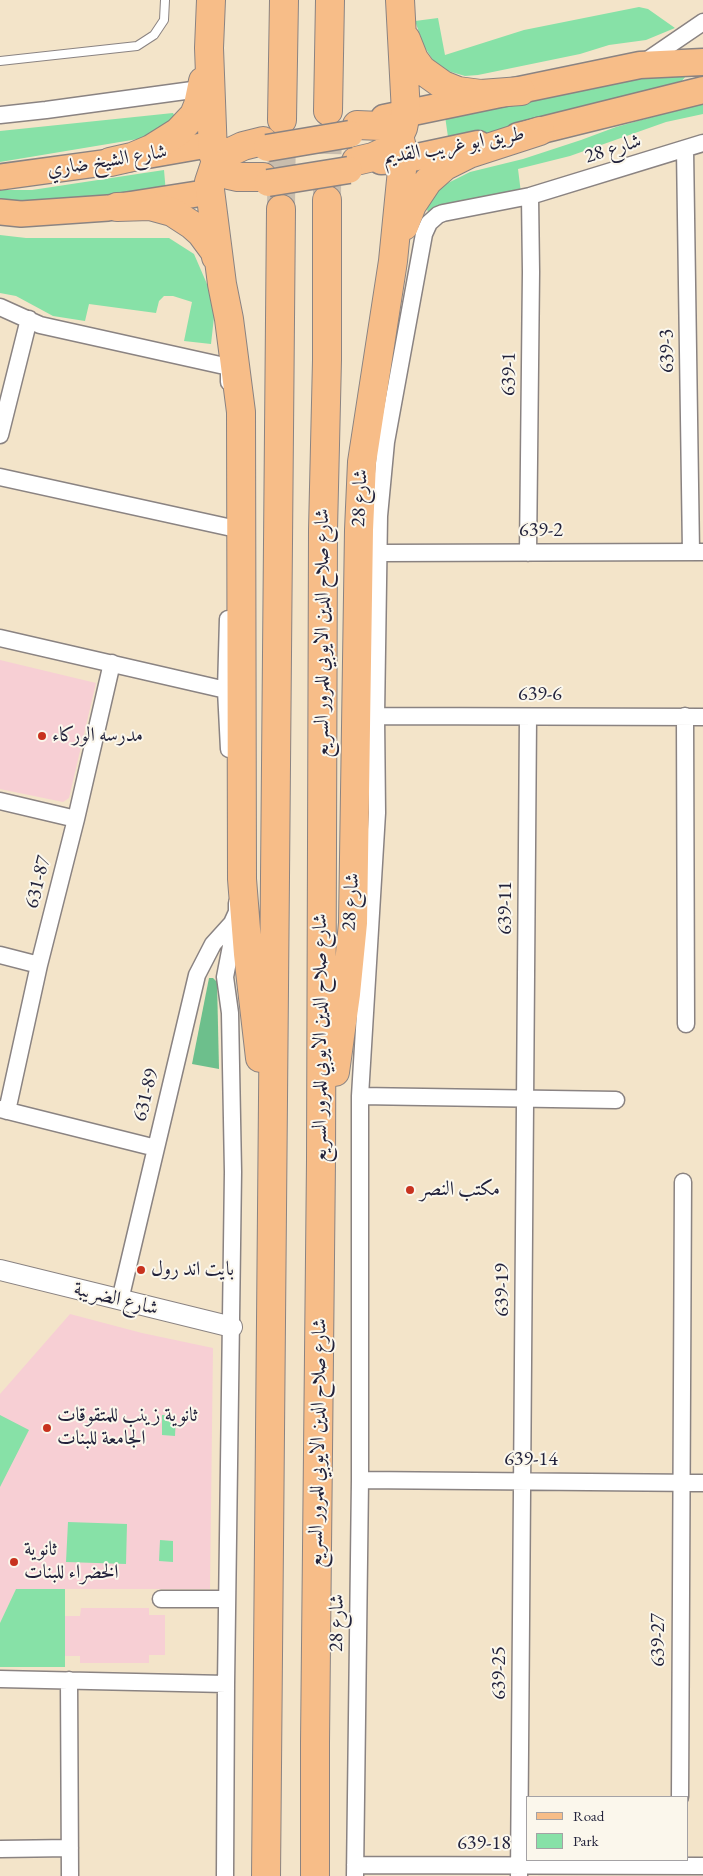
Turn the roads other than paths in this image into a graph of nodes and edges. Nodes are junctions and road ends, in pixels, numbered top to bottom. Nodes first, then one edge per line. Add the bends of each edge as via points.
1 (165, 0) edge
2 (210, 0) edge
3 (284, 0) edge
4 (330, 0) edge
5 (401, 7) edge
6 (703, 22) edge
7 (0, 61) edge
8 (703, 62) edge
9 (640, 65) junction
10 (206, 88) junction
11 (703, 90) edge
12 (521, 91) junction
13 (328, 111) tunnel mouth
14 (406, 112) junction
15 (0, 114) edge
16 (282, 120) tunnel mouth
17 (353, 129) junction
18 (540, 131) junction
19 (703, 143) edge
20 (265, 144) joint
21 (401, 149) junction
22 (685, 149) junction
23 (110, 162) junction
24 (353, 166) joint
25 (212, 167) junction
26 (0, 177) edge
27 (265, 180) joint
28 (530, 196) junction
29 (327, 200) tunnel mouth
30 (117, 207) junction
31 (281, 209) tunnel mouth
32 (0, 212) edge
33 (393, 261) junction
34 (222, 284) junction
35 (0, 307) edge
36 (29, 319) junction
37 (0, 435) edge
38 (0, 477) edge
39 (232, 528) junction
40 (697, 552) edge
41 (379, 553) junction
42 (528, 553) junction
43 (0, 638) edge
44 (112, 663) junction
45 (226, 690) junction
46 (376, 716) junction
47 (528, 716) junction
48 (685, 716) junction
49 (703, 716) edge
50 (0, 801) edge
51 (76, 819) junction
52 (242, 879) junction
53 (237, 912) junction
54 (0, 955) edge
55 (39, 965) junction
56 (686, 1024) dead end
57 (360, 1096) junction
58 (526, 1099) junction
59 (616, 1100) dead end
60 (4, 1110) edge
61 (156, 1148) junction
62 (272, 1158) junction
63 (321, 1160) junction
64 (683, 1182) dead end
65 (0, 1270) edge
66 (120, 1300) junction
67 (232, 1327) junction
68 (360, 1480) junction
69 (522, 1482) junction
70 (682, 1483) junction
71 (703, 1483) edge
72 (161, 1599) dead end
73 (227, 1599) junction
74 (0, 1679) edge
75 (69, 1680) junction
76 (226, 1684) junction
77 (680, 1796) edge
78 (70, 1848) junction
79 (0, 1849) edge
80 (703, 1866) edge
81 (680, 1867) edge
82 (355, 1870) edge
83 (519, 1871) edge
84 (70, 1876) edge
85 (226, 1876) edge
86 (266, 1876) edge
87 (316, 1876) edge

1 - 7 lane via 164,20 154,35 137,46
2 - 10 highway
3 - 16 highway
4 - 13 highway
5 - 12 highway via 408,47 414,59 432,78 471,94
5 - 14 highway
6 - 9 street
8 - 9 highway, طريق ابو غريب القديم
9 - 12 highway, طريق ابو غريب القديم
10 - 15 street
10 - 23 highway via 194,115 178,132 151,149
10 - 25 highway
11 - 18 highway, طريق ابو غريب القديم
12 - 14 highway, طريق ابو غريب القديم
14 - 17 highway, طريق ابو غريب القديم
14 - 21 highway
17 - 20 highway, طريق ابو غريب القديم, bridge
17 - 21 highway via 381,126 390,130
18 - 21 highway, طريق ابو غريب القديم
18 - 33 highway via 469,154 445,166 428,181 412,205
19 - 22 street, شارع 28
20 - 25 highway via 230,151
21 - 24 highway via 386,151
21 - 33 highway
22 - 28 street, شارع 28
22 - 40 street, 639-3
23 - 25 main road, شارع الشيخ ضاري
23 - 26 main road, شارع الشيخ ضاري
24 - 27 highway, bridge
25 - 27 highway via 219,167 229,175
25 - 30 main road, شارع الشيخ ضاري
25 - 34 highway
28 - 41 street, شارع 28 via 443,213 426,228 386,442
28 - 42 street, 639-1
29 - 63 highway, شارع صلاح الدين الايوبي للمرور السريع
30 - 32 main road, شارع الشيخ ضاري via 22,214
30 - 34 highway via 150,206 172,212 192,225 215,252
31 - 62 highway
33 - 63 highway via 362,462 353,923
34 - 52 highway via 241,412
35 - 36 street
36 - 37 street
36 - 39 street via 228,367
38 - 39 street
39 - 45 street
40 - 42 street, 639-2
41 - 42 street, 639-2
41 - 46 street, شارع 28
43 - 44 street
44 - 45 street
44 - 51 street, 631-87
45 - 53 street
46 - 47 street, 639-6
46 - 57 street, شارع 28 via 375,861
47 - 48 street, 639-6
47 - 58 street, 639-11
48 - 49 street, 639-6
48 - 56 street
50 - 51 street
51 - 55 street, 631-87
52 - 53 street
52 - 62 highway
53 - 61 street, 631-89 via 229,927 218,936 197,975
53 - 67 street via 225,976 231,1039
54 - 55 street
55 - 60 street, 631-87
57 - 58 street
57 - 68 street, شارع 28
58 - 59 street
58 - 69 street, 639-19
60 - 61 street
61 - 66 street, 631-89
62 - 86 highway
63 - 87 highway, شارع صلاح الدين الايوبي للمرور السريع
64 - 70 street, 639-27
65 - 66 street, شارع الضريبة
66 - 67 street, شارع الضريبة
67 - 73 street
68 - 69 street, 639-14
68 - 82 street, شارع 28
69 - 70 street, 639-14
69 - 83 street, 639-25
70 - 71 street, 639-14
70 - 77 street, 639-27
72 - 73 street
73 - 76 street
74 - 75 street
75 - 76 street
75 - 78 street
76 - 85 street
78 - 79 street
78 - 84 street
80 - 81 street, 639-18
81 - 83 street, 639-18
82 - 83 street, 639-18

